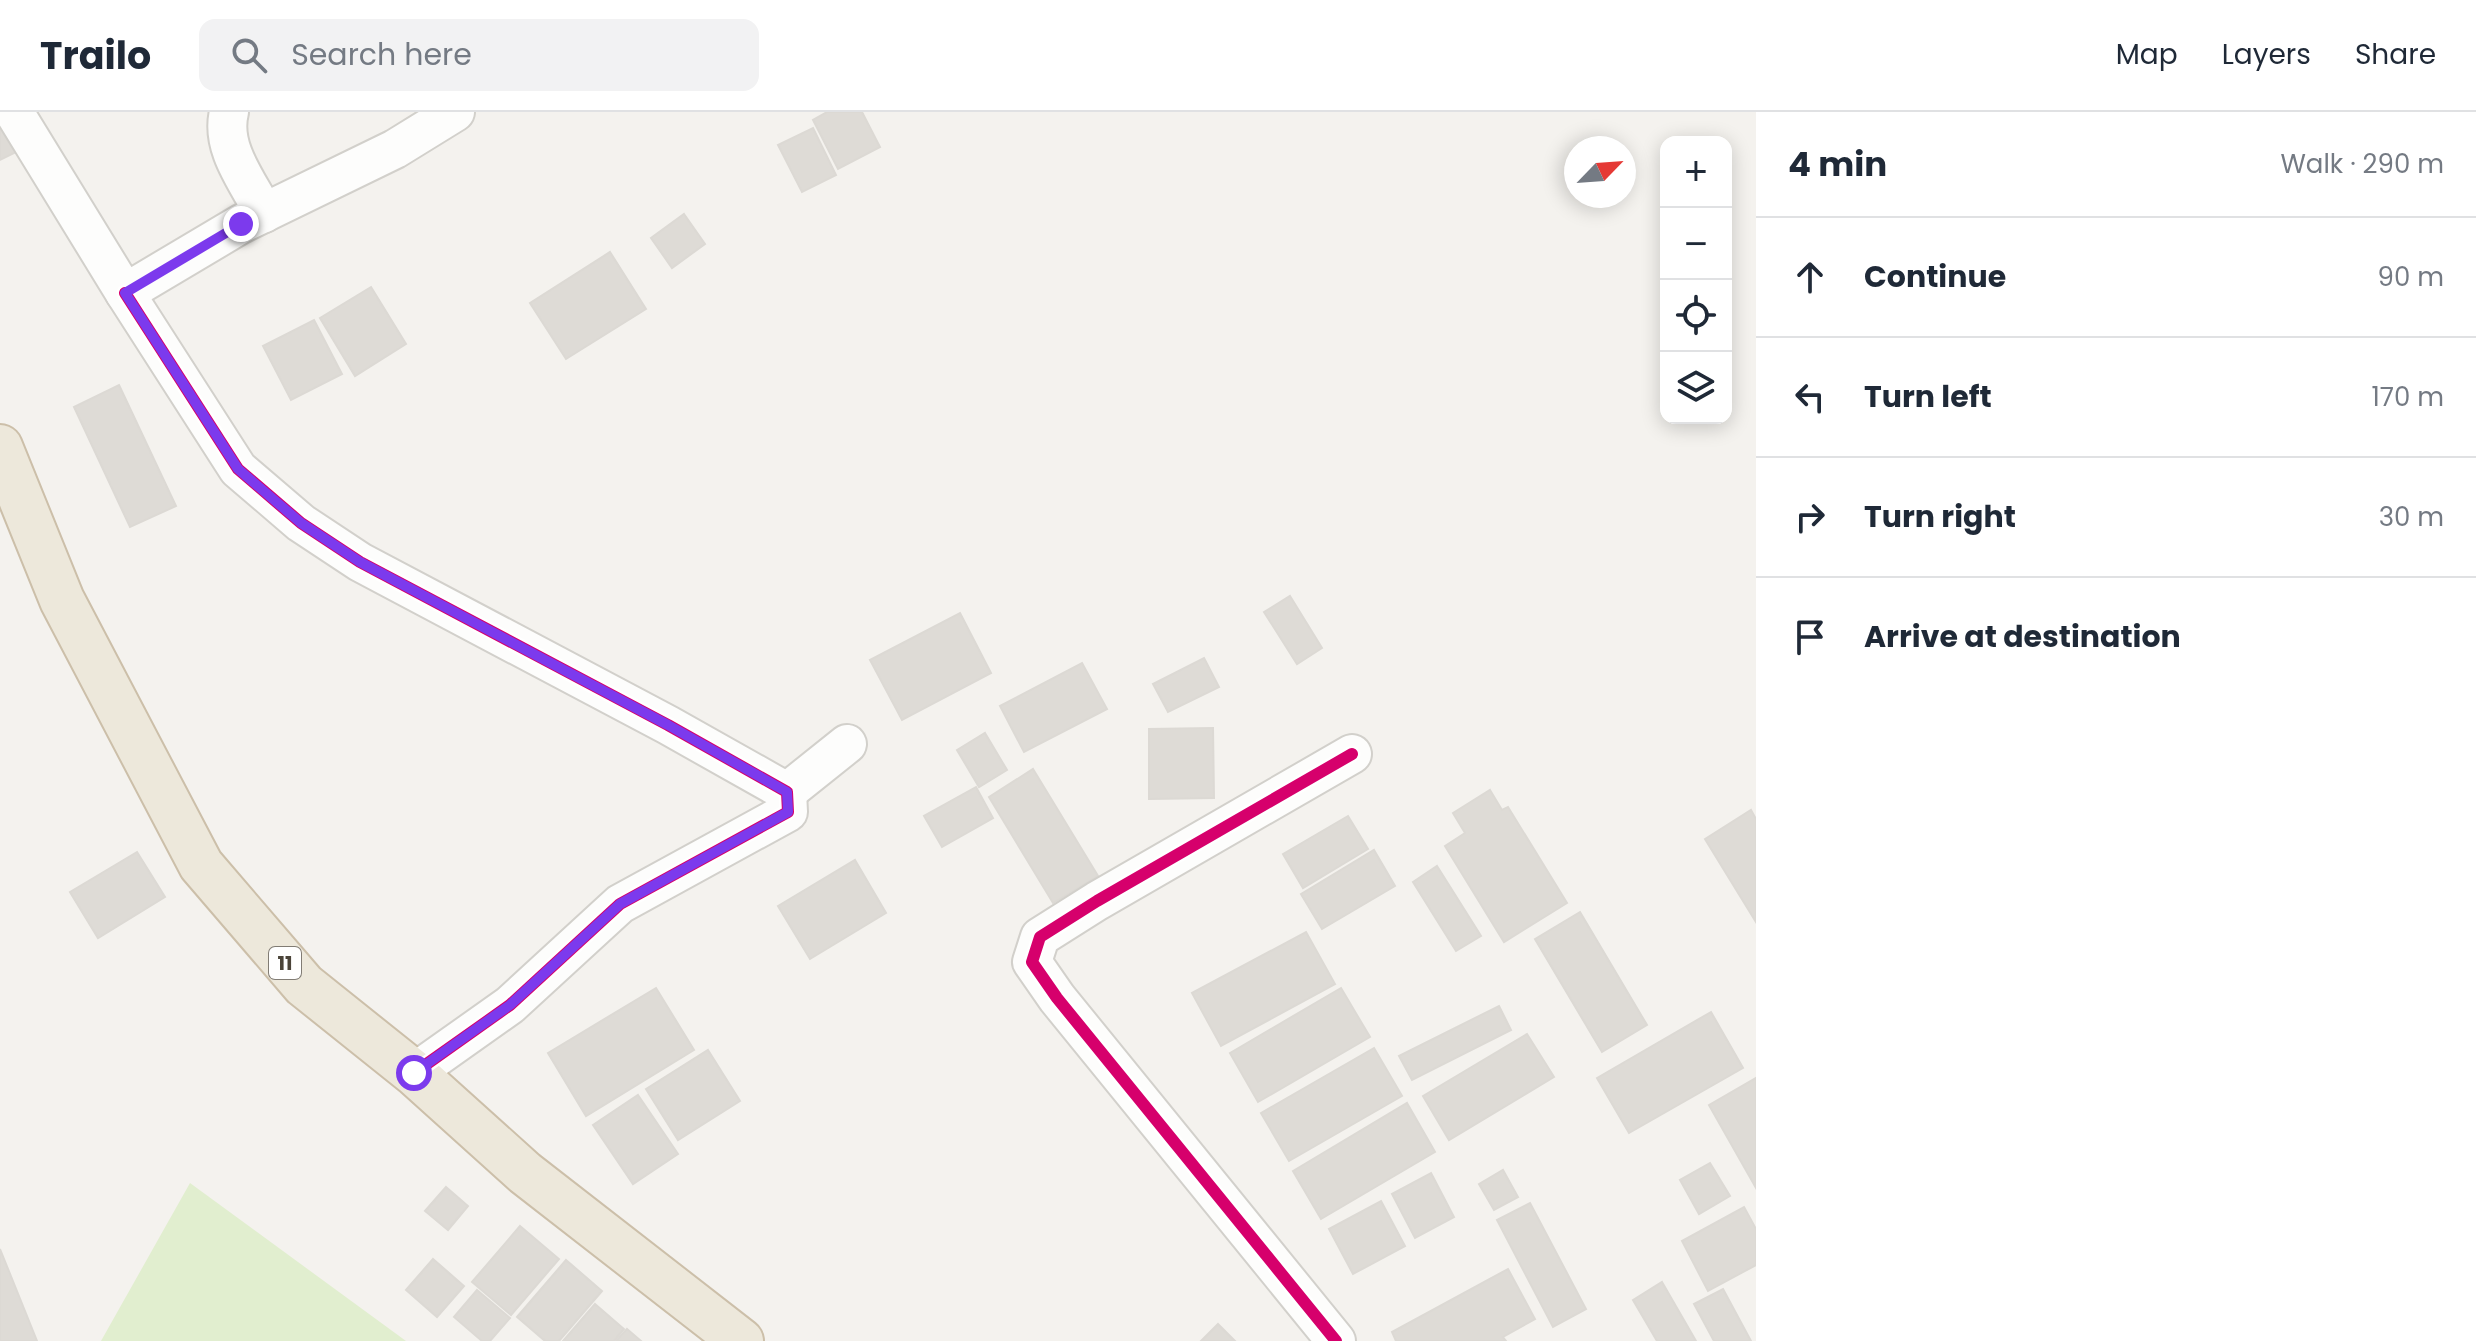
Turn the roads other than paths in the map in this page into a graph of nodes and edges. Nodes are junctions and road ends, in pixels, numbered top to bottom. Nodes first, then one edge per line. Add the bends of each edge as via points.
1 (14, 112) edge
2 (229, 112) edge
3 (455, 112) edge
4 (264, 213) junction
5 (125, 293) junction
6 (0, 447) edge
7 (847, 744) dead end
8 (1352, 754) dead end
9 (787, 792) junction
10 (414, 1073) junction
11 (741, 1341) edge
12 (1336, 1341) edge

1 - 5 street
2 - 4 street via 231,151
3 - 4 street via 395,149
4 - 5 street
5 - 9 street via 238,469 301,523 360,562
6 - 10 highway, 11 via 62,600 201,865 304,985
7 - 9 street
8 - 12 street via 1040,937 1032,962
9 - 10 street via 788,812 620,904 510,1005
10 - 11 highway, 11 via 525,1173

